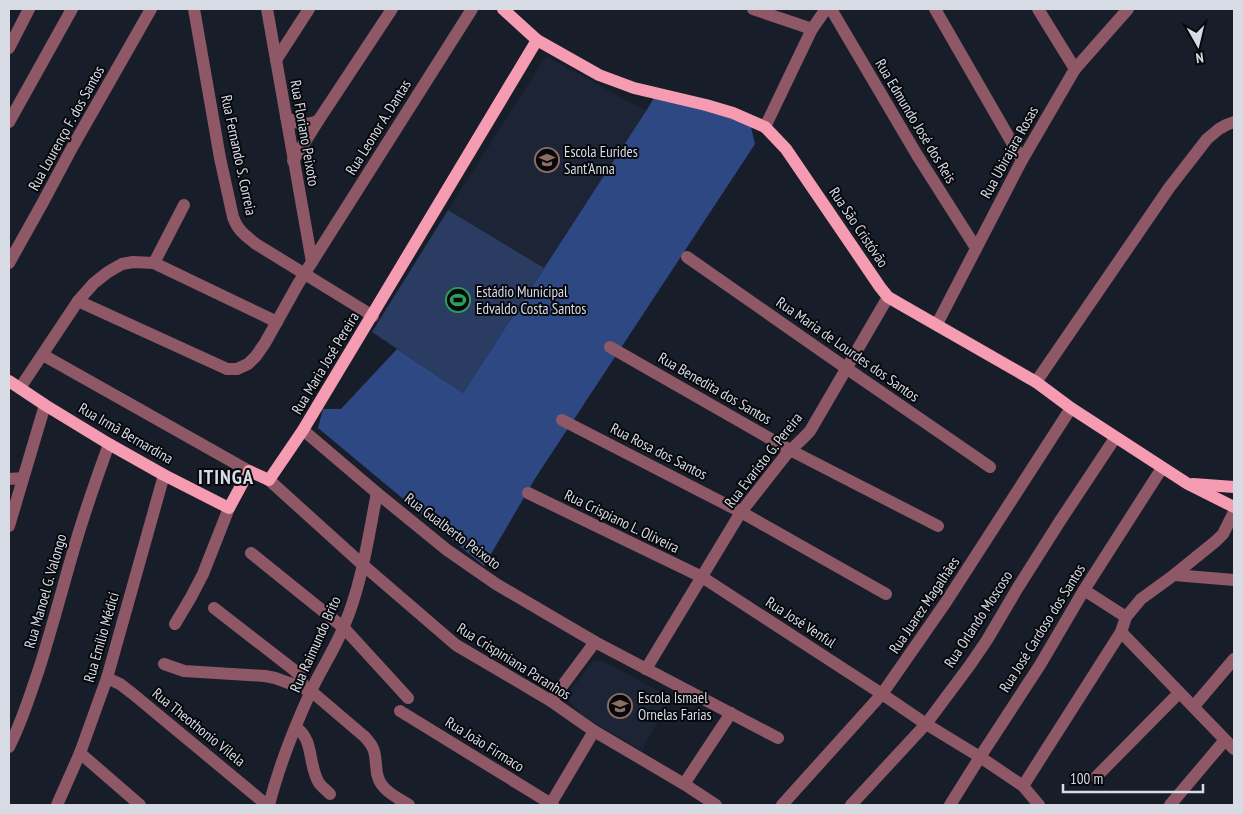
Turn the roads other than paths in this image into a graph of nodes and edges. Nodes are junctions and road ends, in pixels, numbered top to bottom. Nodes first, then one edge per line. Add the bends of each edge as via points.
1 (29, 9) edge
2 (72, 9) edge
3 (151, 9) edge
4 (194, 9) edge
5 (267, 9) edge
6 (308, 9) edge
7 (392, 9) edge
8 (472, 9) edge
9 (503, 9) edge
10 (753, 9) edge
11 (826, 9) edge
12 (831, 9) edge
13 (935, 9) edge
14 (1038, 9) edge
15 (1128, 9) edge
16 (812, 30) junction
17 (538, 40) junction
18 (9, 48) edge
19 (276, 60) junction
20 (1075, 69) junction
21 (286, 117) junction
22 (318, 121) junction
23 (9, 122) edge
24 (1234, 122) edge
25 (765, 127) junction
26 (1022, 160) junction
27 (293, 161) junction
28 (184, 205) dead end
29 (976, 248) junction
30 (687, 257) dead end
31 (312, 262) junction
32 (9, 263) edge
33 (154, 263) junction
34 (304, 274) junction
35 (888, 297) junction
36 (78, 301) junction
37 (372, 316) junction
38 (277, 322) junction
39 (937, 324) junction
40 (610, 347) dead end
41 (42, 354) junction
42 (846, 368) junction
43 (9, 381) edge
44 (1036, 382) junction
45 (20, 388) junction
46 (45, 405) junction
47 (1071, 408) junction
48 (562, 420) dead end
49 (303, 430) junction
50 (1115, 438) junction
51 (109, 444) junction
52 (790, 450) junction
53 (990, 467) dead end
54 (1162, 468) junction
55 (249, 471) junction
56 (164, 475) junction
57 (9, 478) edge
58 (23, 478) junction
59 (269, 480) junction
60 (1188, 484) junction
61 (1234, 487) edge
62 (1234, 491) edge
63 (377, 493) junction
64 (528, 493) dead end
65 (1234, 507) edge
66 (229, 508) junction
67 (741, 512) junction
68 (1234, 512) edge
69 (9, 526) edge
70 (938, 526) dead end
71 (251, 553) dead end
72 (363, 564) junction
73 (1174, 575) junction
74 (702, 578) junction
75 (1234, 580) edge
76 (1084, 590) junction
77 (886, 594) dead end
78 (214, 608) dead end
79 (1126, 617) junction
80 (174, 624) dead end
81 (344, 628) junction
82 (1121, 632) junction
83 (596, 642) junction
84 (1234, 659) edge
85 (164, 664) dead end
86 (646, 669) junction
87 (107, 678) junction
88 (308, 689) junction
89 (1179, 693) junction
90 (882, 694) junction
91 (408, 698) dead end
92 (551, 701) junction
93 (1194, 706) junction
94 (400, 711) dead end
95 (731, 713) junction
96 (926, 724) junction
97 (296, 728) junction
98 (594, 731) junction
99 (778, 738) dead end
100 (1225, 740) junction
101 (9, 747) edge
102 (1234, 749) edge
103 (80, 753) junction
104 (980, 757) junction
105 (1096, 777) dead end
106 (684, 784) junction
107 (1023, 786) junction
108 (330, 794) dead end
109 (58, 805) edge
110 (140, 805) edge
111 (268, 805) edge
112 (409, 805) edge
113 (551, 805) edge
114 (716, 805) edge
115 (782, 805) edge
116 (851, 805) edge
117 (950, 805) edge
118 (1038, 805) edge
119 (1170, 805) edge

1 - 18 street
2 - 23 street
3 - 32 street, Rua Lourenço F. dos Santos
4 - 34 street, Rua Fernando S. Correia via 220,158 236,226 256,244
5 - 19 street, Rua Floriano Peixoto
6 - 19 street
7 - 22 street
8 - 31 street, Rua Leonor A. Dantas
9 - 17 main road, Rua São Cristóvão
10 - 16 street
11 - 16 street
12 - 29 street, Rua Edmundo José dos Reis via 916,155
13 - 26 street
14 - 20 street
15 - 20 street, Rua Ubirajara Rosas
16 - 25 street
17 - 25 main road, Rua São Cristóvão via 615,82 733,113
17 - 37 main road, Rua Maria José Pereira
19 - 21 street, Rua Floriano Peixoto
20 - 26 street, Rua Ubirajara Rosas
21 - 22 street via 302,124
21 - 27 street, Rua Floriano Peixoto
22 - 27 street
24 - 44 street via 1219,128 1207,139
25 - 35 main road, Rua São Cristóvão via 786,149
26 - 29 street, Rua Ubirajara Rosas
27 - 31 street, Rua Floriano Peixoto
28 - 33 street
29 - 39 street, Rua Ubirajara Rosas
30 - 42 street, Rua Maria de Lourdes dos Santos
31 - 34 street, Rua Leonor A. Dantas
33 - 36 street via 122,264 94,283
33 - 38 street
34 - 37 street, Rua Fernando S. Correia
34 - 38 street, Rua Leonor A. Dantas
35 - 39 main road, Rua São Cristóvão
35 - 42 street, Rua Evaristo G. Pereira
36 - 38 street, Rua Leonor A. Dantas via 227,369 248,364
36 - 41 street
37 - 49 main road, Rua Maria José Pereira
39 - 44 main road, Rua São Cristóvão
40 - 52 street, Rua Benedita dos Santos
41 - 45 street
41 - 55 street
42 - 52 street, Rua Evaristo G. Pereira via 810,431
42 - 53 street, Rua Maria de Lourdes dos Santos
43 - 45 main road, Rua Irmã Bernardina
44 - 47 main road, Rua São Cristóvão
45 - 46 main road, Rua Irmã Bernardina
46 - 51 main road, Rua Irmã Bernardina
46 - 58 street
47 - 50 main road, Rua São Cristóvão
47 - 90 street, Rua Juarez Magalhães via 946,602
48 - 67 street, Rua Rosa dos Santos
49 - 59 main road, Rua Maria José Pereira
49 - 63 street, Rua Gualberto Peixoto
50 - 54 main road, Rua São Cristóvão
50 - 96 street, Rua Orlando Moscoso via 987,640
51 - 56 main road, Rua Irmã Bernardina
51 - 101 street, Rua Manoel G. Valongo via 75,544 29,701
52 - 67 street, Rua Evaristo G. Pereira
52 - 70 street, Rua Benedita dos Santos
54 - 60 main road, Rua São Cristóvão
54 - 76 street, Rua José Cardoso dos Santos
55 - 59 main road
55 - 66 main road
56 - 66 main road, Rua Irmã Bernardina
56 - 87 street, Rua Emílio Médici
57 - 58 street
58 - 69 street
59 - 72 street, Rua Crispiniana Paranhos
60 - 61 main road, Rua São Cristóvão
60 - 65 main road, Rua São Cristóvão
62 - 65 main road via 1230,498
63 - 72 street, Rua Raimundo Brito
63 - 83 street, Rua Gualberto Peixoto via 472,569
64 - 74 street, Rua Crispiano L. Oliveira
66 - 80 street via 203,574
67 - 74 street, Rua Evaristo G. Pereira
67 - 77 street, Rua Rosa dos Santos
68 - 73 street via 1223,534
71 - 81 street
72 - 81 street, Rua Raimundo Brito
72 - 92 street, Rua Crispiniana Paranhos via 456,645
73 - 75 street
73 - 79 street via 1141,599
74 - 86 street, Rua Evaristo G. Pereira
74 - 90 street, Rua José Venful
76 - 79 street
76 - 104 street, Rua José Cardoso dos Santos
78 - 88 street via 294,670
79 - 82 street
81 - 88 street, Rua Raimundo Brito
81 - 91 street
82 - 89 street
82 - 107 street
83 - 86 street
83 - 92 street
84 - 93 street
85 - 88 street via 184,671 265,676
86 - 95 street
87 - 103 street, Rua Emílio Médici
87 - 111 street, Rua Theothonio Vilela via 133,694
88 - 97 street, Rua Raimundo Brito
88 - 112 street via 371,744 376,754 377,776 383,787
89 - 93 street
89 - 105 street
90 - 96 street, Rua José Venful
90 - 115 street, Rua Juarez Magalhães
92 - 98 street, Rua Crispiniana Paranhos
93 - 100 street
94 - 113 street, Rua João Firmaco
95 - 99 street
95 - 106 street
96 - 104 street, Rua José Venful
96 - 116 street, Rua Orlando Moscoso
97 - 108 street via 304,734 317,779
97 - 111 street, Rua Raimundo Brito
98 - 106 street, Rua Crispiniana Paranhos
98 - 113 street
100 - 102 street
100 - 119 street
103 - 109 street, Rua Emílio Médici
103 - 110 street
104 - 107 street, Rua José Venful
104 - 117 street, Rua José Cardoso dos Santos
106 - 114 street, Rua Crispiniana Paranhos
107 - 118 street, Rua José Venful

